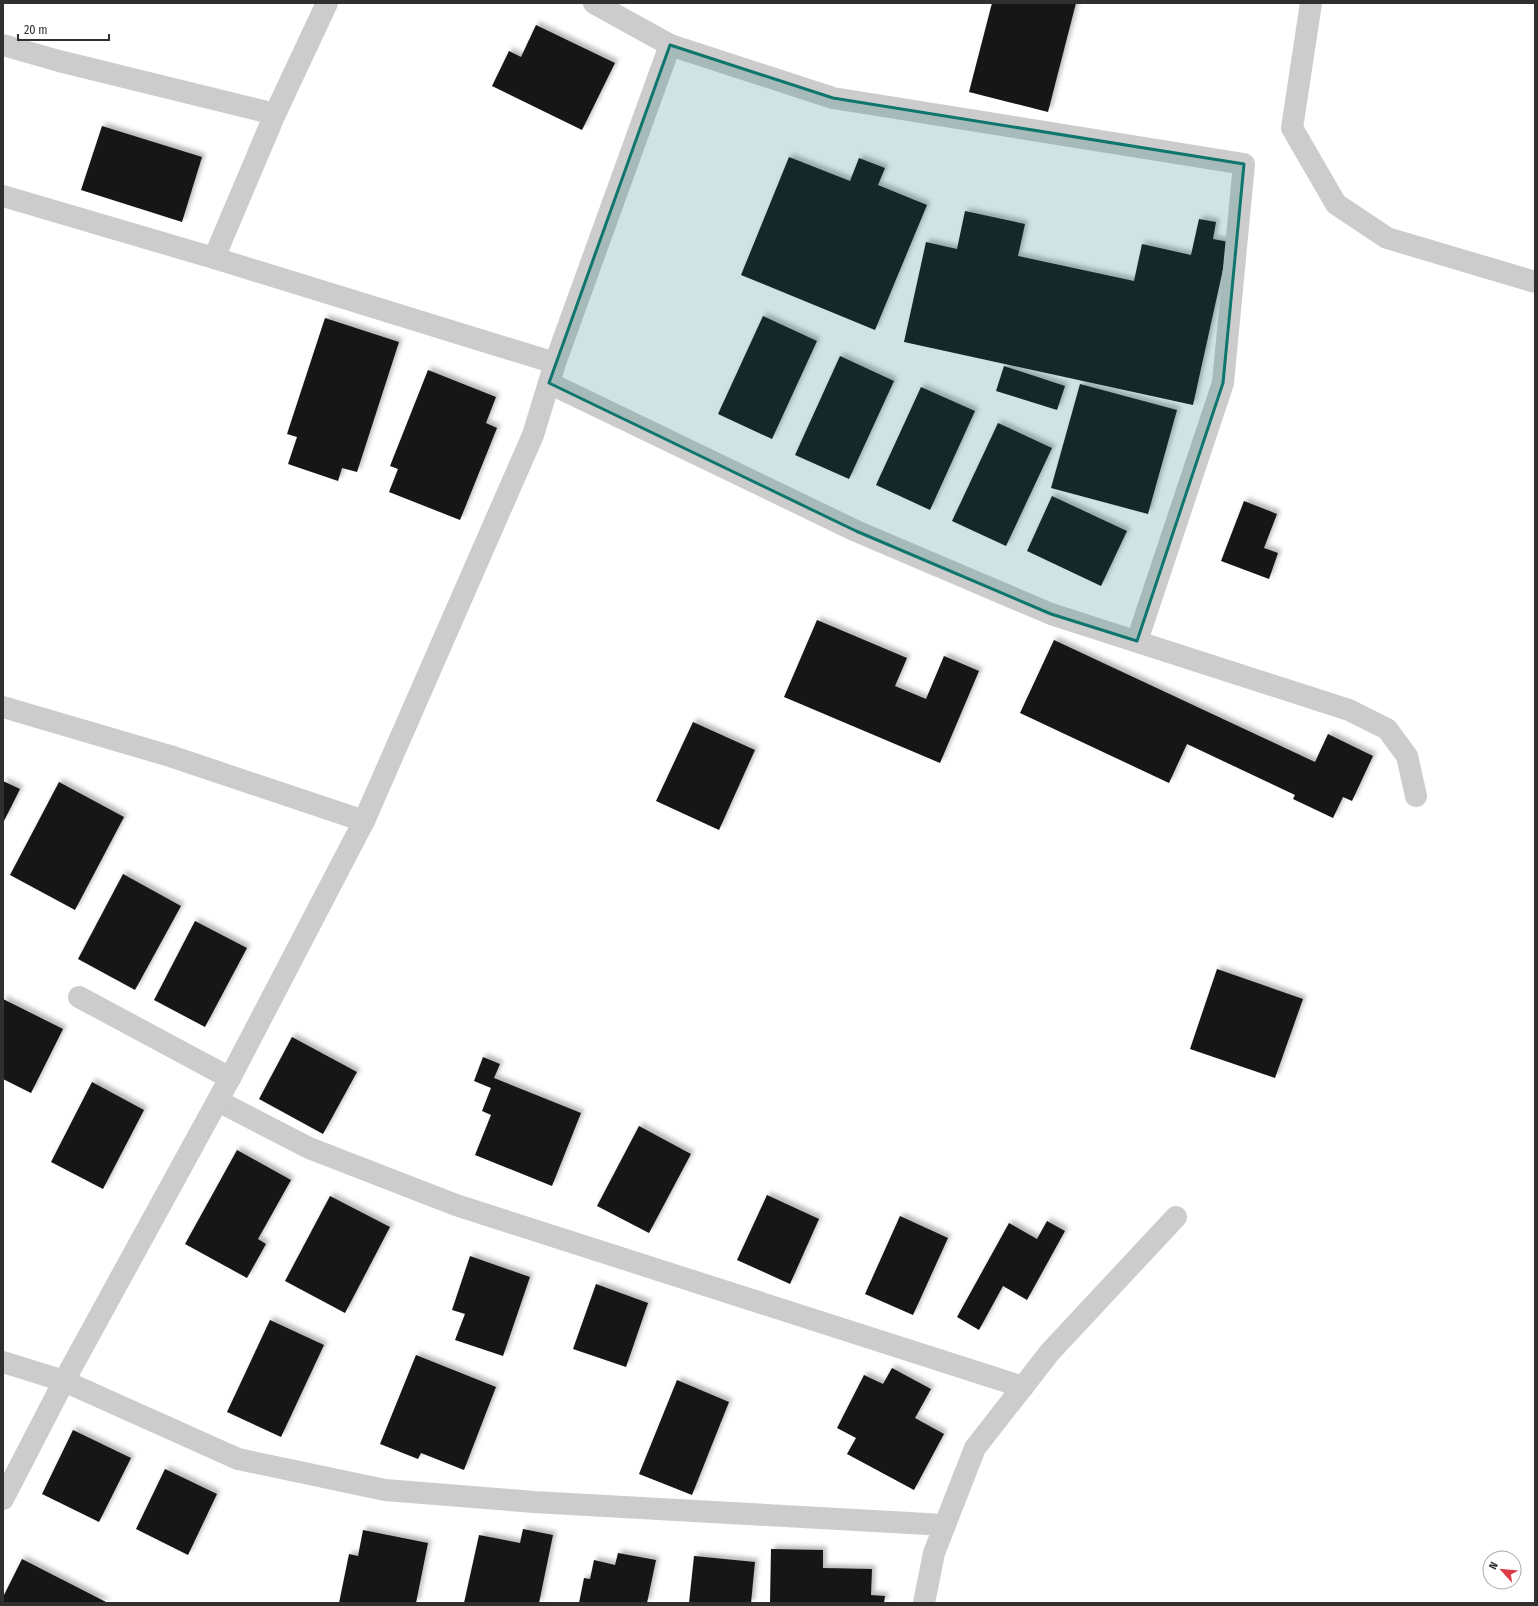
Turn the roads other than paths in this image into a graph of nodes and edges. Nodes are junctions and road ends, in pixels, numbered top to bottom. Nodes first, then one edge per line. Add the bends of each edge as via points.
1 (327, 3) edge
2 (594, 3) edge
3 (1311, 3) edge
4 (3, 45) edge
5 (670, 45) junction
6 (275, 114) junction
7 (3, 196) edge
8 (214, 258) junction
9 (1535, 282) edge
10 (555, 363) junction
11 (549, 383) junction
12 (1137, 641) junction
13 (3, 708) edge
14 (1416, 796) dead end
15 (364, 820) junction
16 (79, 997) dead end
17 (230, 1078) junction
18 (218, 1101) junction
19 (1176, 1217) dead end
20 (3, 1362) edge
21 (64, 1381) junction
22 (1023, 1387) junction
23 (3, 1499) edge
24 (945, 1525) junction
25 (924, 1603) edge

1 - 6 street
2 - 5 street
3 - 9 street via 1292,128 1336,204 1387,238
4 - 6 street
5 - 10 street
5 - 12 street via 833,98 1244,164 1224,383
6 - 8 street
7 - 8 street
8 - 10 street
10 - 11 street
11 - 12 street via 856,531 1052,614
11 - 15 street via 532,435
12 - 14 street via 1350,710 1387,730 1407,756
13 - 15 street via 170,756
15 - 17 street
16 - 17 street
17 - 18 street
18 - 21 street
18 - 22 street via 310,1148 456,1206
19 - 22 street via 1050,1352
20 - 21 street
21 - 23 street
21 - 24 street via 238,1459 385,1490 534,1502
22 - 24 street via 975,1448
24 - 25 street via 934,1553

